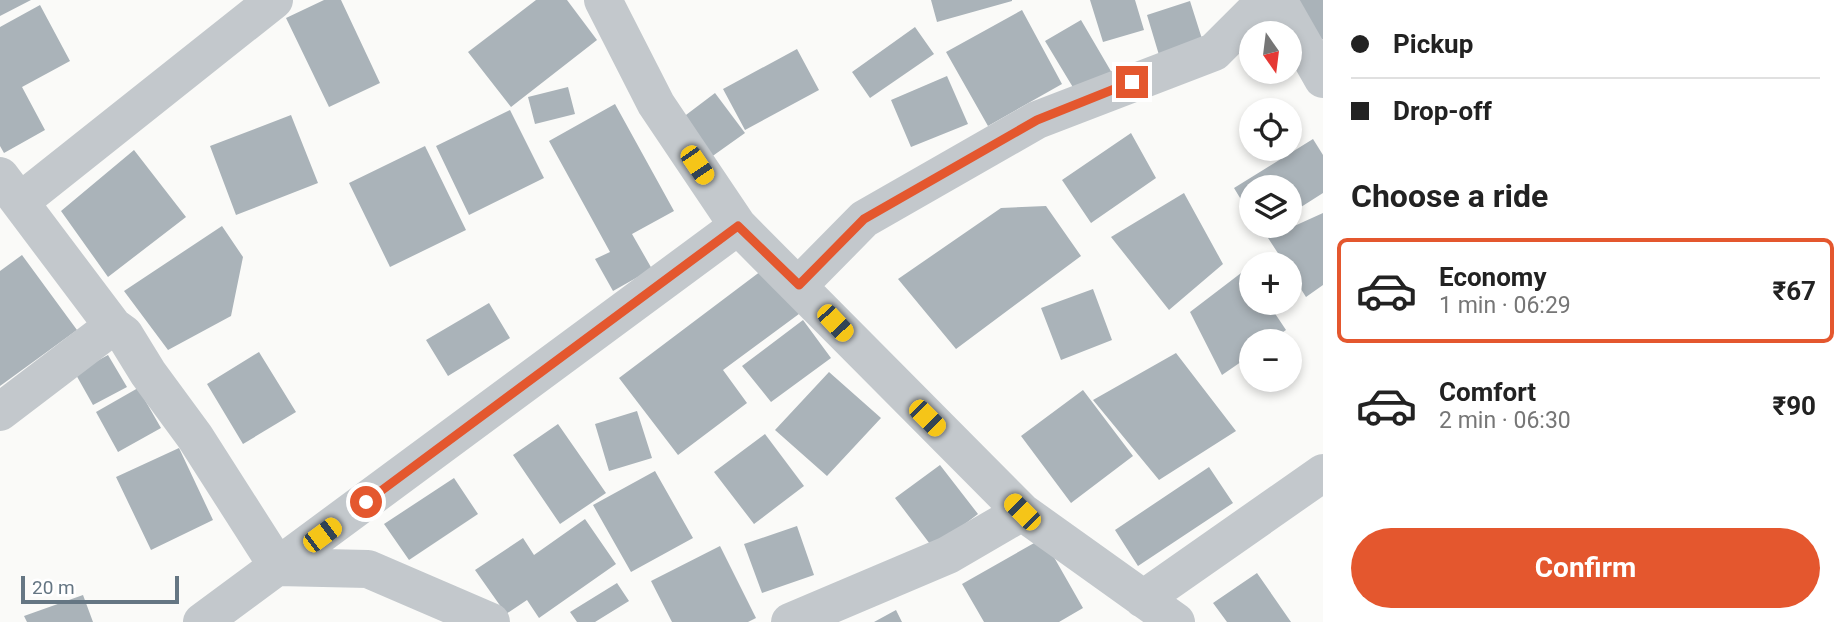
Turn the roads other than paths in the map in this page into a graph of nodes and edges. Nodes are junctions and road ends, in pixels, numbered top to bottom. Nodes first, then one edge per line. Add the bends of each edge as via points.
1 (274, 0) edge
2 (603, 0) edge
3 (1266, 0) edge
4 (1278, 0) edge
5 (1323, 79) edge
6 (10, 188) edge
7 (738, 226) junction
8 (799, 285) junction
9 (113, 326) junction
10 (0, 412) edge
11 (1323, 473) edge
12 (1022, 512) junction
13 (278, 567) junction
14 (1143, 599) junction
15 (202, 622) edge
16 (491, 622) edge
17 (790, 622) edge
18 (1176, 622) edge

1 - 6 street
2 - 7 street via 656,104
3 - 8 street via 1214,52 1037,120 864,219
4 - 5 street
6 - 9 street
7 - 8 street
7 - 13 street
8 - 12 street
9 - 10 street
9 - 13 street via 124,334 195,437
11 - 14 street
12 - 14 street
12 - 17 street via 948,555
13 - 15 street
13 - 16 street via 368,569
14 - 18 street

